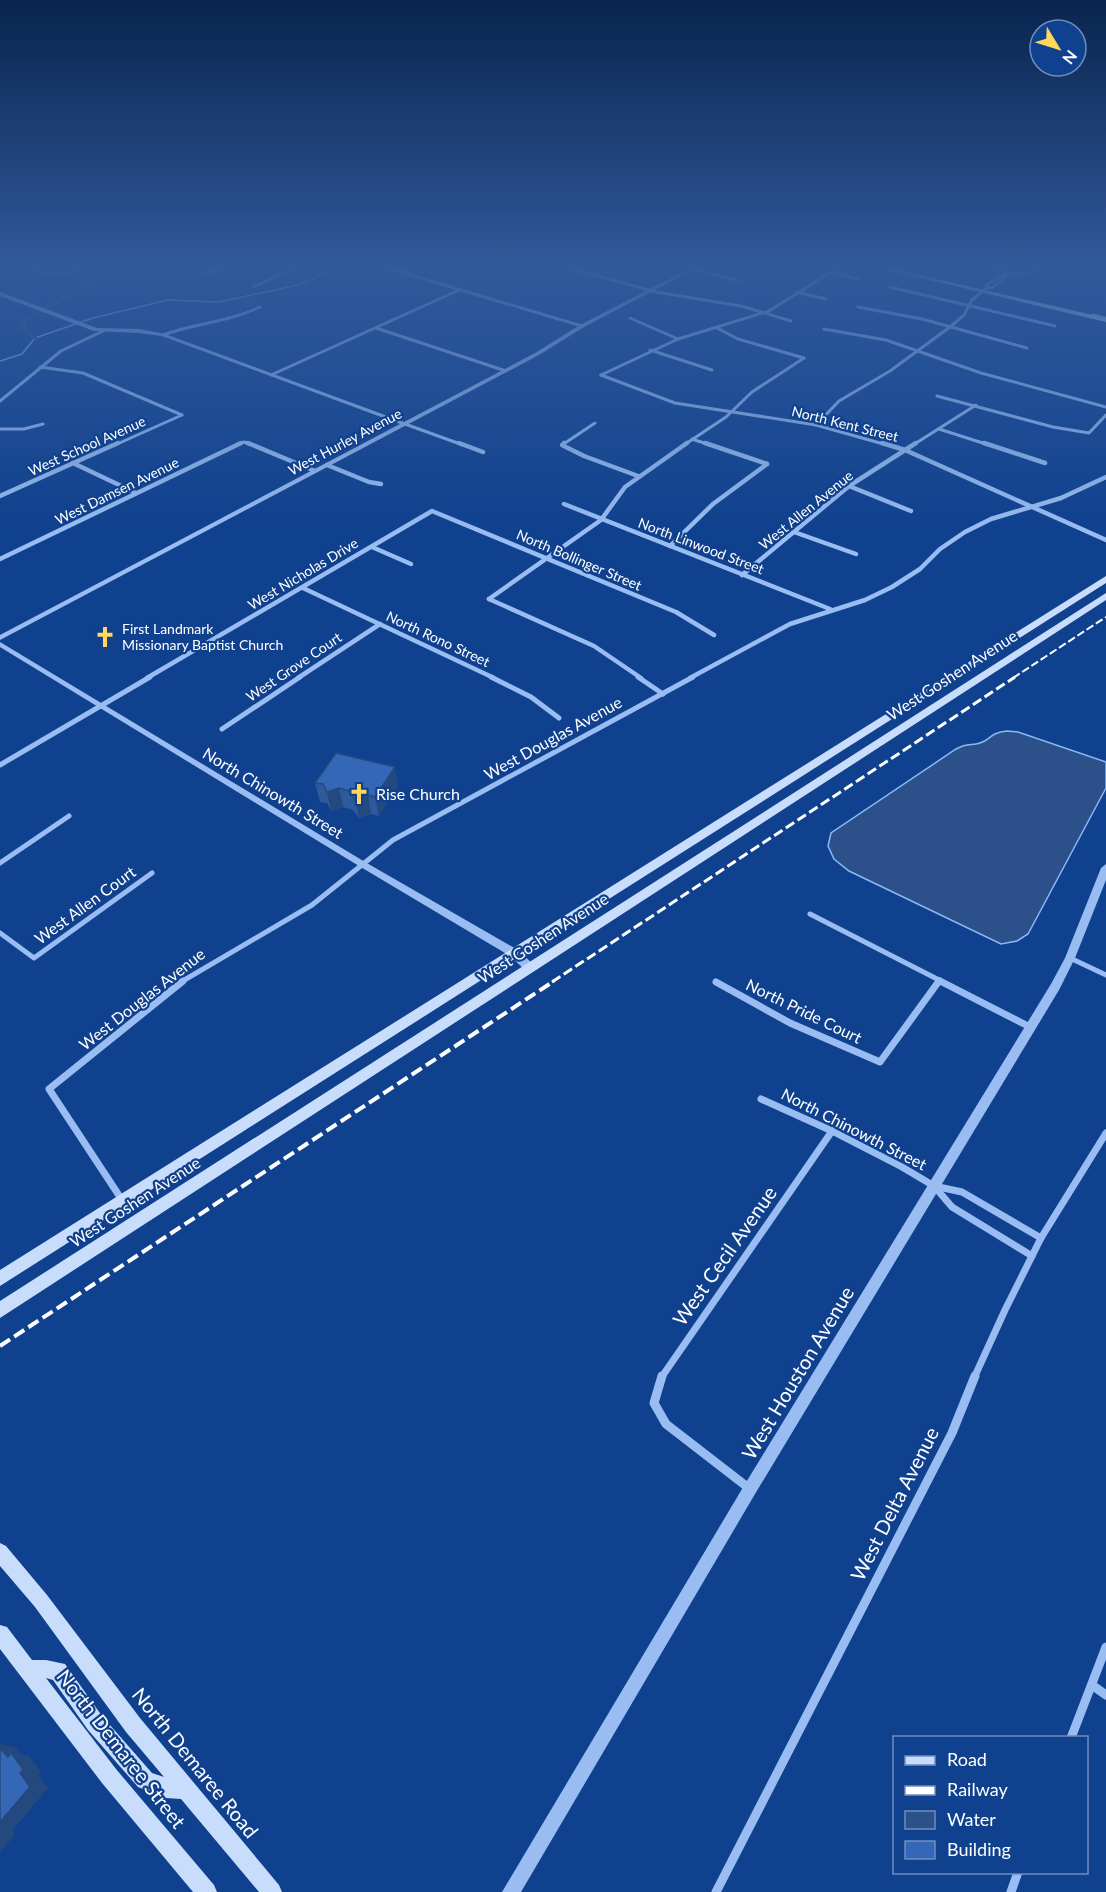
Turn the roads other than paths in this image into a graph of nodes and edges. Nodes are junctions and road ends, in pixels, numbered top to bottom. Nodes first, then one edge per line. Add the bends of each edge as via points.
1 (58, 353) edge
2 (212, 353) edge
3 (319, 353) edge
4 (452, 353) edge
5 (539, 353) edge
6 (644, 353) edge
7 (660, 353) edge
8 (788, 353) edge
9 (915, 353) edge
10 (925, 353) edge
11 (40, 367) junction
12 (712, 370) dead end
13 (506, 371) junction
14 (271, 375) junction
15 (937, 396) dead end
16 (0, 401) edge
17 (976, 405) junction
18 (1106, 407) edge
19 (730, 413) junction
20 (1106, 415) edge
21 (595, 423) dead end
22 (43, 424) dead end
23 (405, 424) junction
24 (816, 425) junction
25 (0, 429) edge
26 (939, 429) junction
27 (692, 439) junction
28 (905, 450) junction
29 (483, 452) dead end
30 (73, 463) junction
31 (1045, 463) dead end
32 (327, 465) junction
33 (315, 471) junction
34 (638, 476) junction
35 (1106, 477) edge
36 (381, 484) dead end
37 (849, 486) junction
38 (136, 493) junction
39 (0, 496) edge
40 (564, 504) dead end
41 (1032, 507) junction
42 (432, 511) joint
43 (911, 511) dead end
44 (601, 520) junction
45 (794, 532) junction
46 (1106, 540) edge
47 (670, 546) junction
48 (372, 547) junction
49 (856, 554) dead end
50 (547, 558) junction
51 (0, 560) edge
52 (411, 564) dead end
53 (742, 575) junction
54 (1106, 579) edge
55 (303, 588) junction
56 (1106, 596) edge
57 (830, 610) junction
58 (380, 624) junction
59 (714, 635) dead end
60 (0, 638) edge
61 (0, 644) edge
62 (663, 694) junction
63 (100, 705) junction
64 (559, 718) dead end
65 (222, 729) dead end
66 (860, 734) junction
67 (1, 762) edge
68 (800, 793) junction
69 (69, 816) dead end
70 (0, 863) edge
71 (362, 864) junction
72 (1106, 868) edge
73 (152, 873) dead end
74 (810, 914) dead end
75 (0, 933) edge
76 (514, 953) junction
77 (1070, 958) junction
78 (529, 967) junction
79 (1106, 975) edge
80 (940, 980) junction
81 (716, 982) dead end
82 (1030, 1027) junction
83 (761, 1099) dead end
84 (832, 1131) junction
85 (1106, 1133) edge
86 (934, 1186) junction
87 (122, 1201) junction
88 (1041, 1238) junction
89 (1032, 1256) junction
90 (0, 1279) edge
91 (0, 1310) edge
92 (750, 1489) junction
93 (0, 1552) edge
94 (0, 1634) edge
95 (1106, 1647) edge
96 (85, 1659) joint
97 (30, 1670) junction
98 (1092, 1685) junction
99 (1106, 1695) edge
100 (1071, 1736) edge
101 (186, 1789) junction
102 (1017, 1874) edge
103 (207, 1892) edge
104 (272, 1892) edge
105 (510, 1892) edge
106 (716, 1892) edge
107 (1011, 1892) edge

1 - 11 street
2 - 14 street
3 - 14 street
4 - 13 street
5 - 13 street, West Hurley Avenue
6 - 19 street, North Kent Street via 601,375 653,396
7 - 12 street
8 - 19 street via 804,358 752,392
9 - 24 street via 839,401
10 - 18 street
11 - 16 street
11 - 30 street, West School Avenue via 83,373 182,415
13 - 23 street, West Hurley Avenue
14 - 23 street
15 - 17 street
17 - 20 street via 1089,433
17 - 26 street, West Allen Avenue
19 - 24 street, North Kent Street
19 - 27 street
21 - 34 street via 564,443 564,448
22 - 25 street
23 - 29 street
23 - 32 street, West Hurley Avenue
24 - 28 street, North Kent Street
26 - 28 street, West Allen Avenue
26 - 31 street
27 - 34 street
27 - 47 street via 766,464 713,504
28 - 37 street, West Allen Avenue
28 - 41 street, North Kent Street
30 - 38 street
30 - 39 street, West School Avenue
32 - 33 street, West Hurley Avenue
32 - 36 street
33 - 38 street, West Damsen Avenue via 244,442
33 - 60 street, West Hurley Avenue
34 - 44 street
35 - 41 street, West Douglas Avenue
37 - 43 street
37 - 45 street, West Allen Avenue
38 - 51 street, West Damsen Avenue
40 - 44 street, North Linwood Street
41 - 46 street, North Kent Street
41 - 57 street, West Douglas Avenue via 964,532 892,587
42 - 48 street, West Nicholas Drive
42 - 50 street, North Bollinger Street
44 - 47 street, North Linwood Street
44 - 50 street
45 - 49 street
45 - 53 street, West Allen Avenue
47 - 53 street, North Linwood Street
48 - 52 street
48 - 55 street, West Nicholas Drive
50 - 59 street, North Bollinger Street via 676,612
50 - 62 street via 489,599 594,646
53 - 57 street, North Linwood Street
54 - 66 main road, West Goshen Avenue
55 - 58 street, North Rono Street
55 - 63 street, West Nicholas Drive
56 - 68 main road, West Goshen Avenue
57 - 62 street, West Douglas Avenue via 790,624
58 - 64 street, North Rono Street via 531,697
58 - 65 street, West Grove Court
61 - 63 street, North Chinowth Street
62 - 71 street, West Douglas Avenue via 393,840
63 - 67 street, West Nicholas Drive
63 - 71 street, North Chinowth Street
66 - 68 main road via 860,742 852,752 801,785
66 - 76 main road, West Goshen Avenue
68 - 78 main road, West Goshen Avenue
69 - 70 street
71 - 76 street, North Chinowth Street
71 - 87 street, West Douglas Avenue via 312,905 189,976 49,1089
72 - 77 street, West Houston Avenue
73 - 75 street, West Allen Court via 34,958
74 - 80 street
76 - 78 street, North Chinowth Street
76 - 87 main road, West Goshen Avenue
77 - 79 street
77 - 82 street, West Houston Avenue
78 - 91 main road, West Goshen Avenue
80 - 81 street, North Pride Court via 880,1062 790,1023
80 - 82 street
82 - 86 street, West Houston Avenue
83 - 84 street, North Chinowth Street
84 - 86 street, North Chinowth Street
84 - 92 street, West Cecil Avenue via 661,1378 654,1403 666,1424
85 - 88 street, West Delta Avenue
86 - 88 street, North Chinowth Street via 962,1192
86 - 89 street, North Chinowth Street via 952,1207
86 - 92 street, West Houston Avenue
87 - 90 main road, West Goshen Avenue
88 - 89 street, West Delta Avenue
89 - 106 street, West Delta Avenue via 980,1361 952,1433
92 - 105 street, West Houston Avenue
93 - 96 main road, North Demaree Street
94 - 97 main road, North Demaree Street
95 - 98 street
96 - 101 main road, North Demaree Road
97 - 101 main road via 58,1671 145,1780 166,1788
97 - 103 main road, North Demaree Street via 109,1776
98 - 99 street
98 - 100 street
101 - 104 main road, North Demaree Road
102 - 107 street

